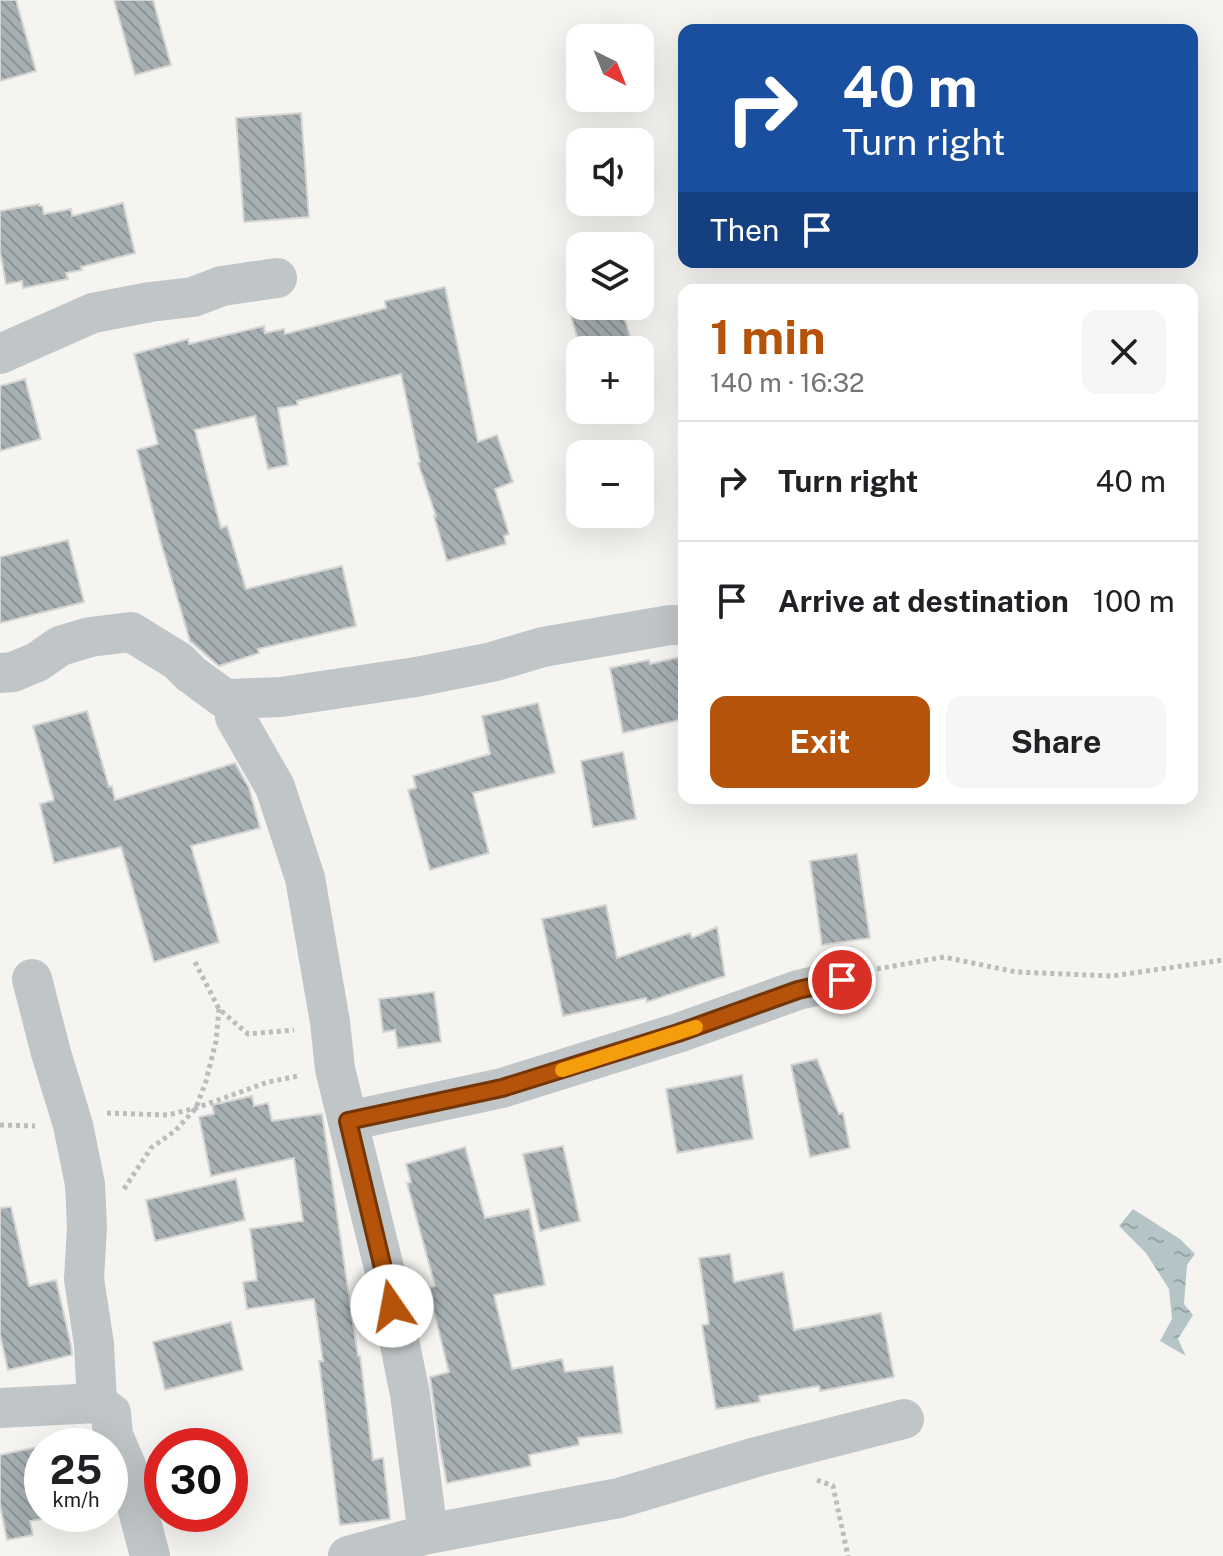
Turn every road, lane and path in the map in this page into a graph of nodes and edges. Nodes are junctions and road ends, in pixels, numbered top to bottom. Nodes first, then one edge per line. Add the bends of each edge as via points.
1 (277, 278) dead end
2 (0, 354) edge
3 (678, 625) edge
4 (0, 673) edge
5 (235, 717) dead end
6 (1223, 960) edge
7 (195, 962) dead end
8 (32, 979) dead end
9 (842, 980) joint
10 (219, 1009) junction
11 (330, 1022) junction
12 (335, 1069) junction
13 (196, 1108) junction
14 (348, 1121) junction
15 (87, 1227) junction
16 (97, 1403) junction
17 (0, 1408) edge
18 (904, 1419) dead end
19 (807, 1476) dead end
20 (428, 1534) junction
21 (150, 1556) edge
22 (348, 1556) edge
23 (848, 1556) edge

1 - 2 street via 93,313
3 - 4 street via 543,647 416,677 281,697 225,699 131,632 60,646 37,662
5 - 11 street via 275,787 305,878
6 - 9 path via 1112,976 1016,972 944,957 885,966
7 - 10 path
8 - 15 street via 73,1125
9 - 14 street via 502,1088
10 - 11 path via 248,1034
10 - 13 path via 216,1041
11 - 12 street
12 - 13 path via 268,1082
12 - 14 street
13 - 15 path via 151,1148 118,1197
14 - 20 street via 410,1394
15 - 16 street via 84,1279
16 - 17 street
16 - 21 street via 111,1413
18 - 20 street via 619,1498
19 - 23 path via 833,1486
20 - 22 street

